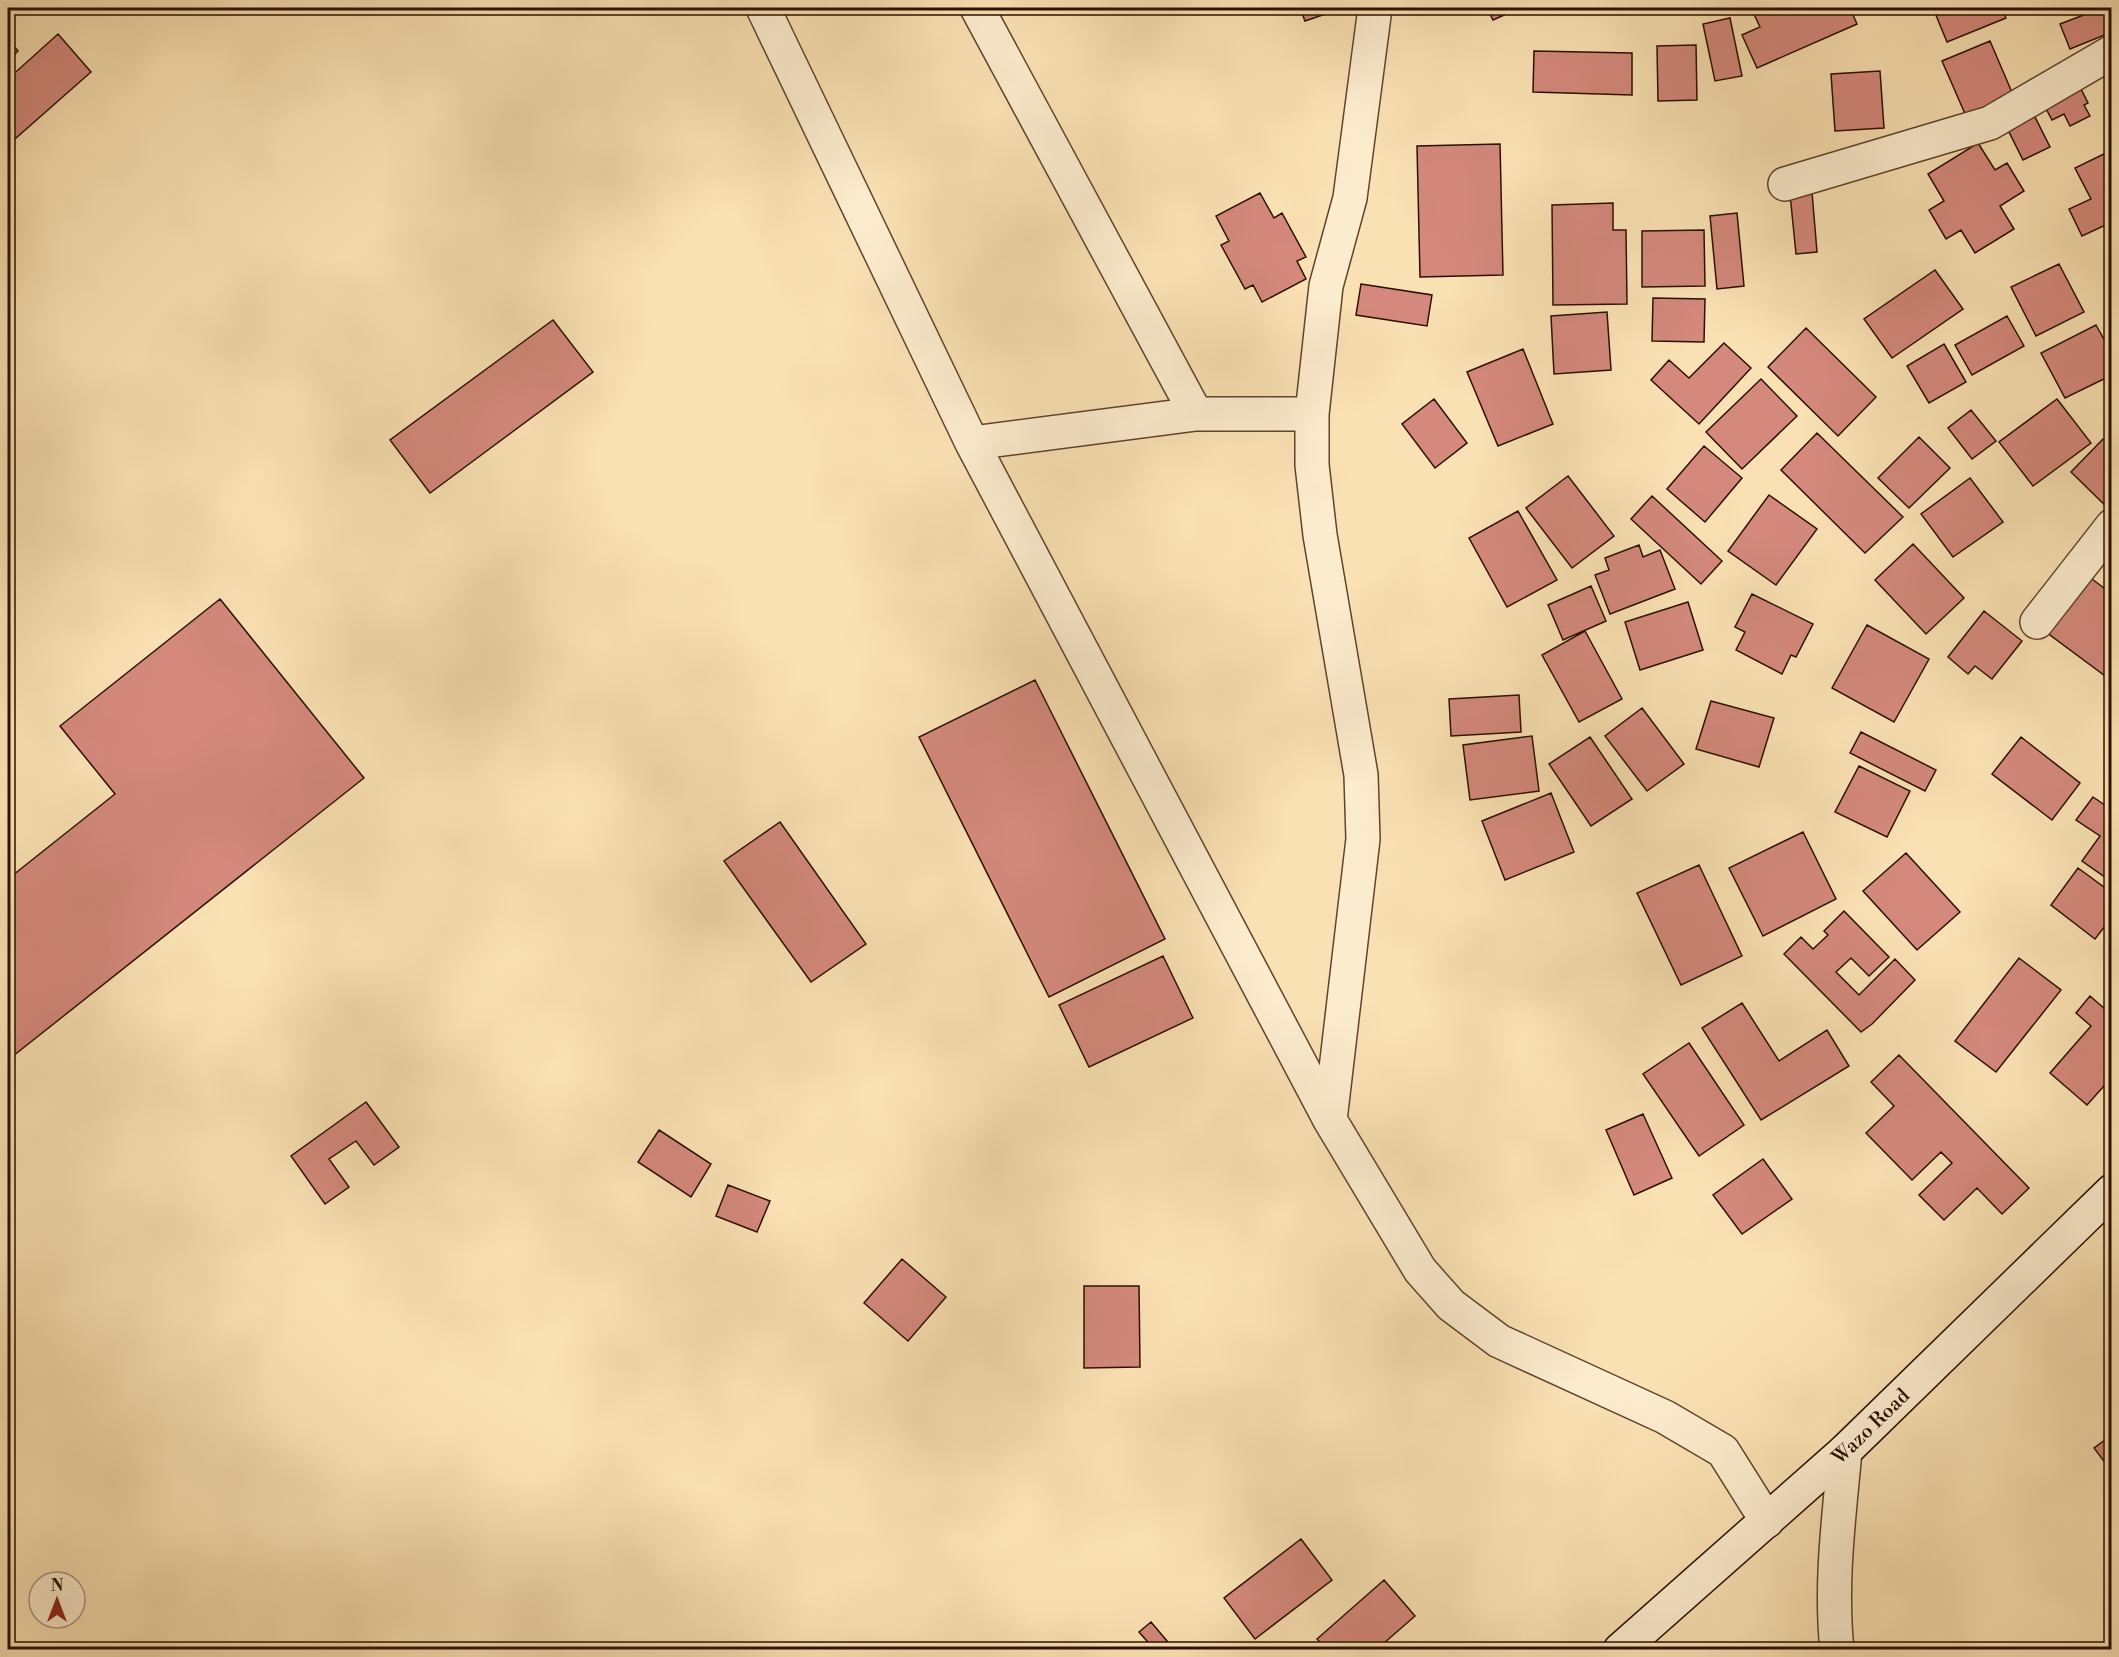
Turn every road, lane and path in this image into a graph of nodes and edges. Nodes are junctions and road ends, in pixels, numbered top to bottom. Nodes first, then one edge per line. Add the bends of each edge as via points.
1 (763, 8) edge
2 (977, 8) edge
3 (1375, 8) edge
4 (2112, 52) edge
5 (1785, 184) dead end
6 (1196, 414) junction
7 (1312, 414) junction
8 (972, 443) junction
9 (2112, 526) edge
10 (2037, 622) dead end
11 (1330, 1120) junction
12 (2112, 1191) edge
13 (1845, 1451) junction
14 (1767, 1521) junction
15 (1620, 1650) edge
16 (1837, 1650) edge

1 - 8 street
2 - 6 street
3 - 7 street via 1350,198 1326,286
4 - 5 street via 1990,123
6 - 7 street
6 - 8 street
7 - 11 street via 1312,465 1320,535 1361,775 1363,838
8 - 11 street
9 - 10 street
11 - 14 street via 1420,1270 1451,1305 1498,1341 1665,1417 1723,1451
12 - 13 street, Wazo Road
13 - 14 street, Wazo Road
13 - 16 street via 1834,1569
14 - 15 street, Wazo Road

